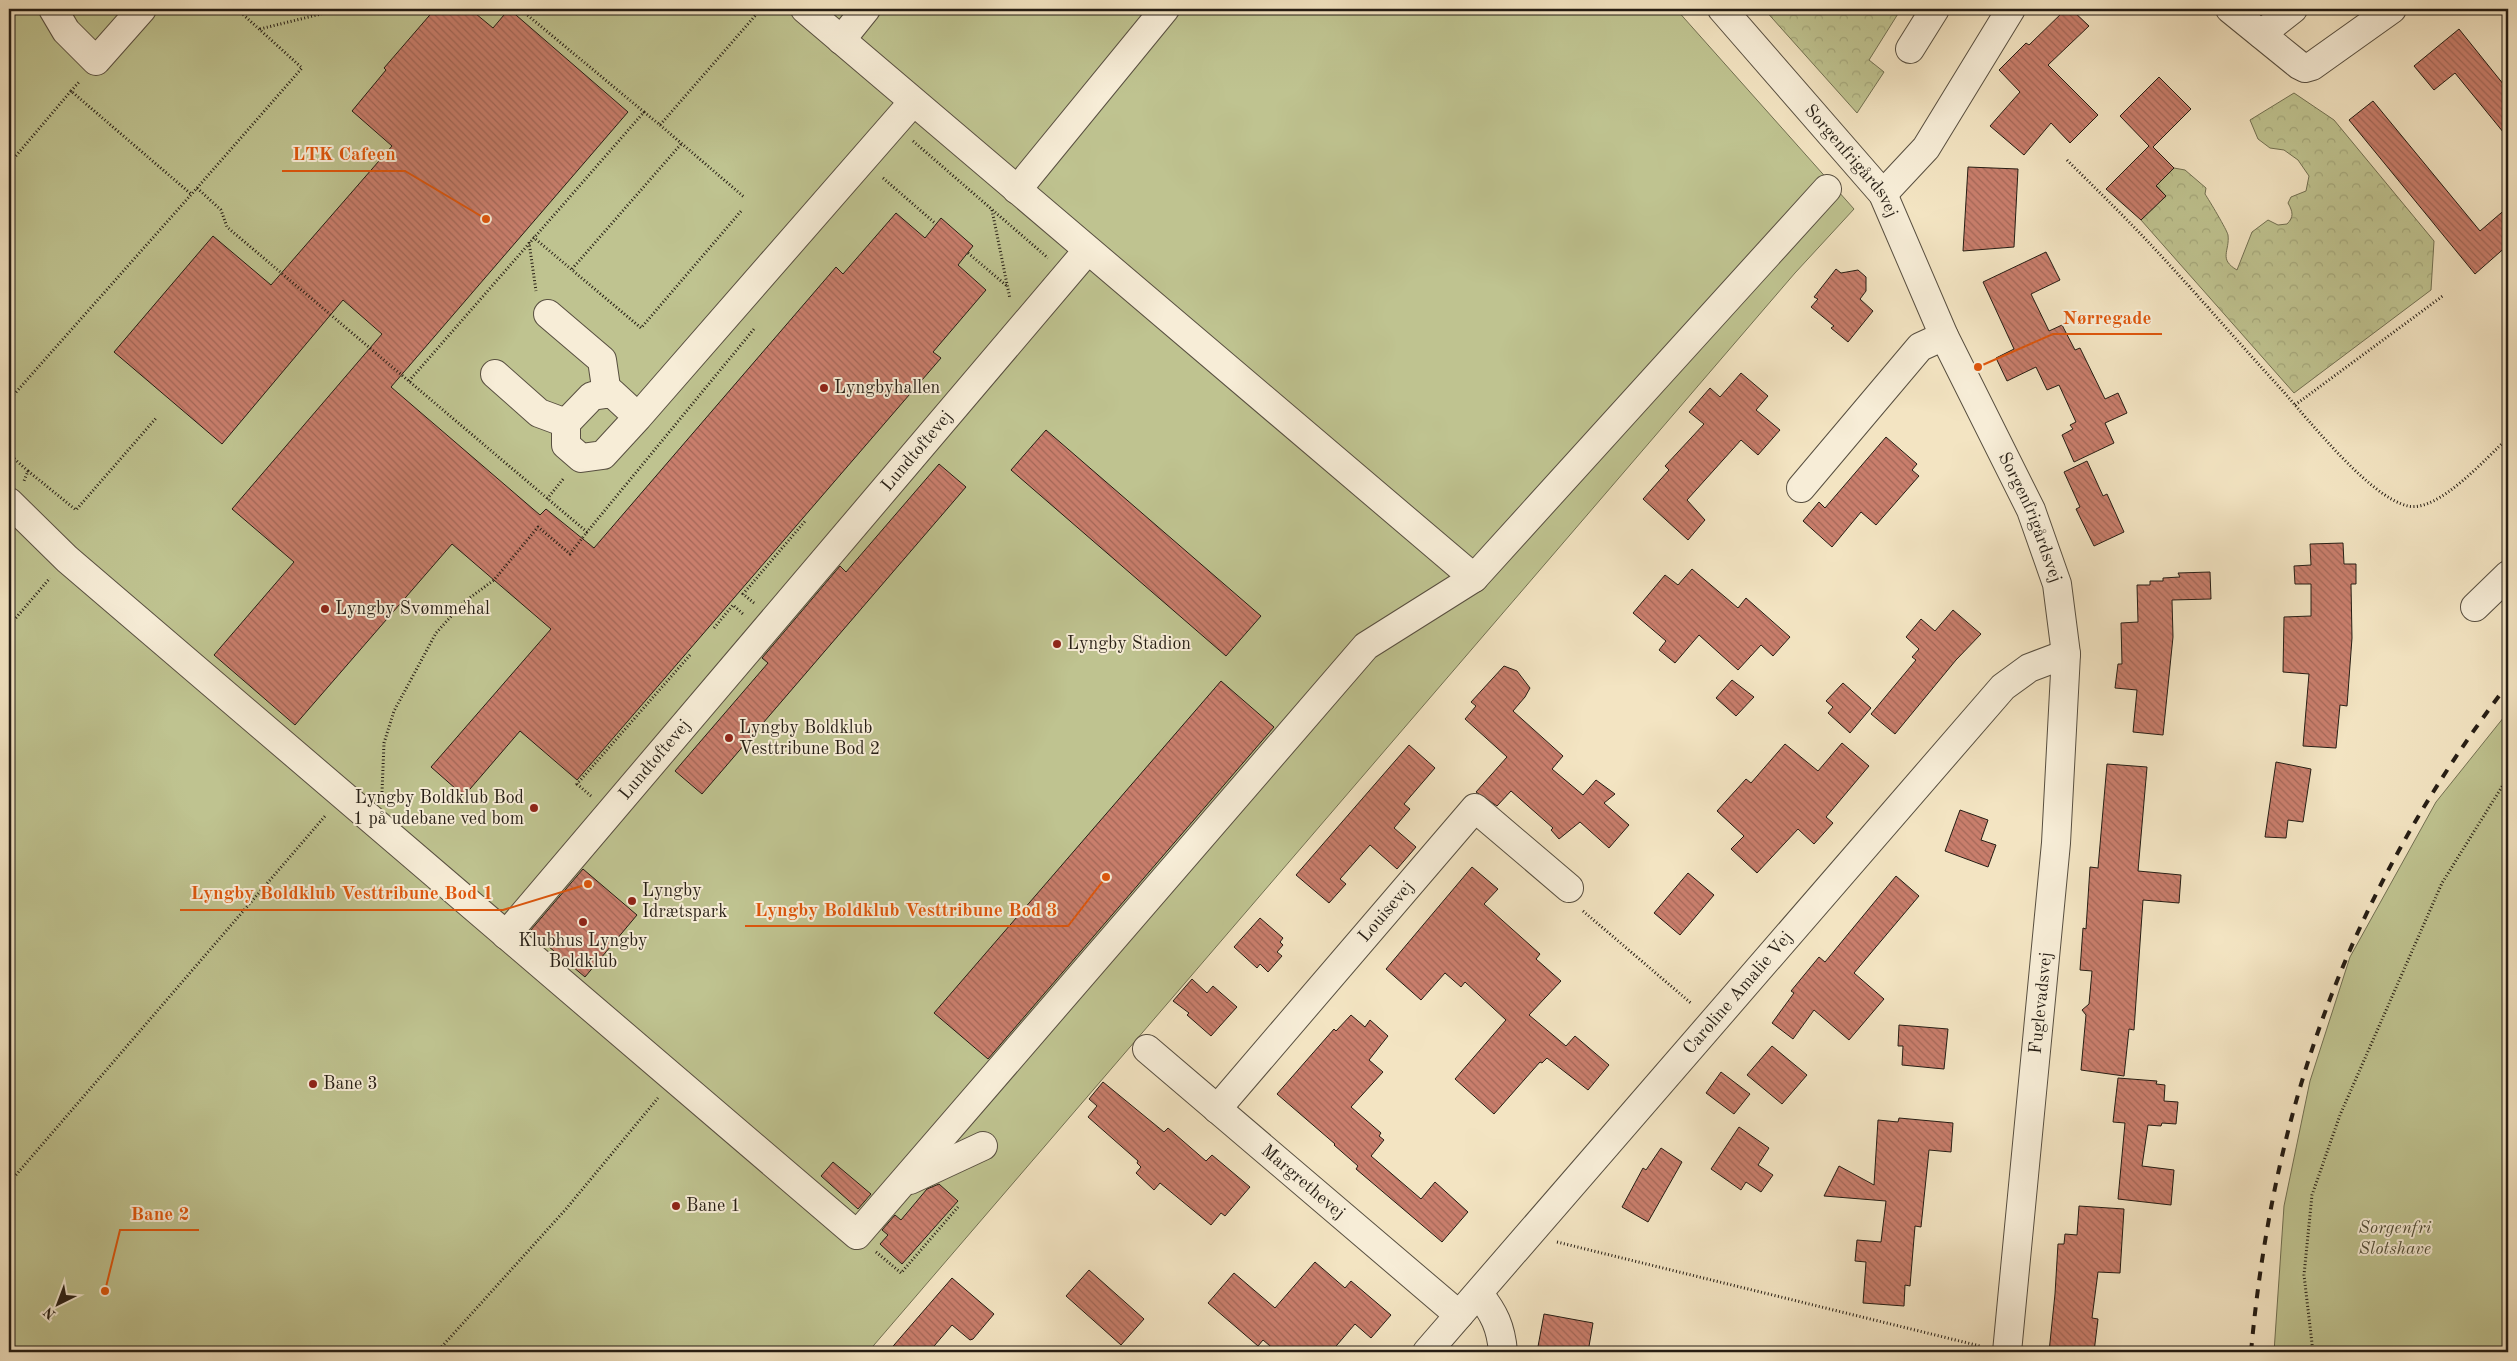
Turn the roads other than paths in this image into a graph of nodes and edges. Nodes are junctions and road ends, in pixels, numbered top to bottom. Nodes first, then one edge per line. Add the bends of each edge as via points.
1 (53, 9) edge
2 (142, 9) edge
3 (805, 9) edge
4 (866, 9) edge
5 (1722, 9) edge
6 (1936, 9) edge
7 (2012, 9) edge
8 (2230, 9) edge
9 (2293, 9) edge
10 (2392, 9) edge
11 (1161, 10) edge
12 (2261, 34) junction
13 (841, 40) junction
14 (1910, 49) dead end
15 (913, 102) junction
16 (1017, 190) junction
17 (1827, 190) dead end
18 (1883, 194) junction
19 (1087, 251) junction
20 (548, 314) road end
21 (1944, 336) junction
22 (495, 374) dead end
23 (607, 394) junction
24 (638, 417) junction
25 (566, 423) junction
26 (1801, 488) dead end
27 (9, 502) edge
28 (2508, 575) edge
29 (1474, 578) junction
30 (2475, 607) dead end
31 (2066, 654) junction
32 (1569, 888) road end
33 (506, 935) junction
34 (1147, 1048) dead end
35 (1217, 1109) junction
36 (983, 1146) dead end
37 (900, 1185) junction
38 (1478, 1294) junction
39 (1459, 1315) junction
40 (1996, 1350) edge
41 (1427, 1352) edge
42 (1503, 1352) edge

1 - 2 street via 66,31 96,61
3 - 13 street
4 - 13 street
5 - 18 street, Sorgenfrigårdsvej
6 - 14 street
7 - 18 street via 1926,148
8 - 12 street
9 - 12 street
10 - 12 street via 2306,68 2299,66
11 - 16 street
13 - 15 street
15 - 16 street
15 - 24 street
16 - 19 street
17 - 29 street
18 - 21 street, Sorgenfrigårdsvej
19 - 29 street
19 - 33 street, Lundtoftevej
20 - 23 street via 602,360
21 - 26 street via 1920,347
21 - 31 street, Sorgenfrigårdsvej via 2031,510 2057,584
22 - 25 street via 539,413
23 - 24 street via 612,394
23 - 25 street via 592,396
24 - 25 street via 603,455 581,458 566,445
27 - 33 street via 67,559
28 - 30 street
29 - 37 street via 1366,646
31 - 38 street, Caroline Amalie Vej via 2029,668 2003,687
31 - 40 street, Fuglevadsvej via 2056,843
32 - 35 street, Louisevej via 1475,808
33 - 37 street via 857,1235
34 - 35 street, Margrethevej
35 - 39 street, Margrethevej
36 - 37 street
38 - 39 street, Caroline Amalie Vej
38 - 42 street via 1494,1314
39 - 41 street, Caroline Amalie Vej

